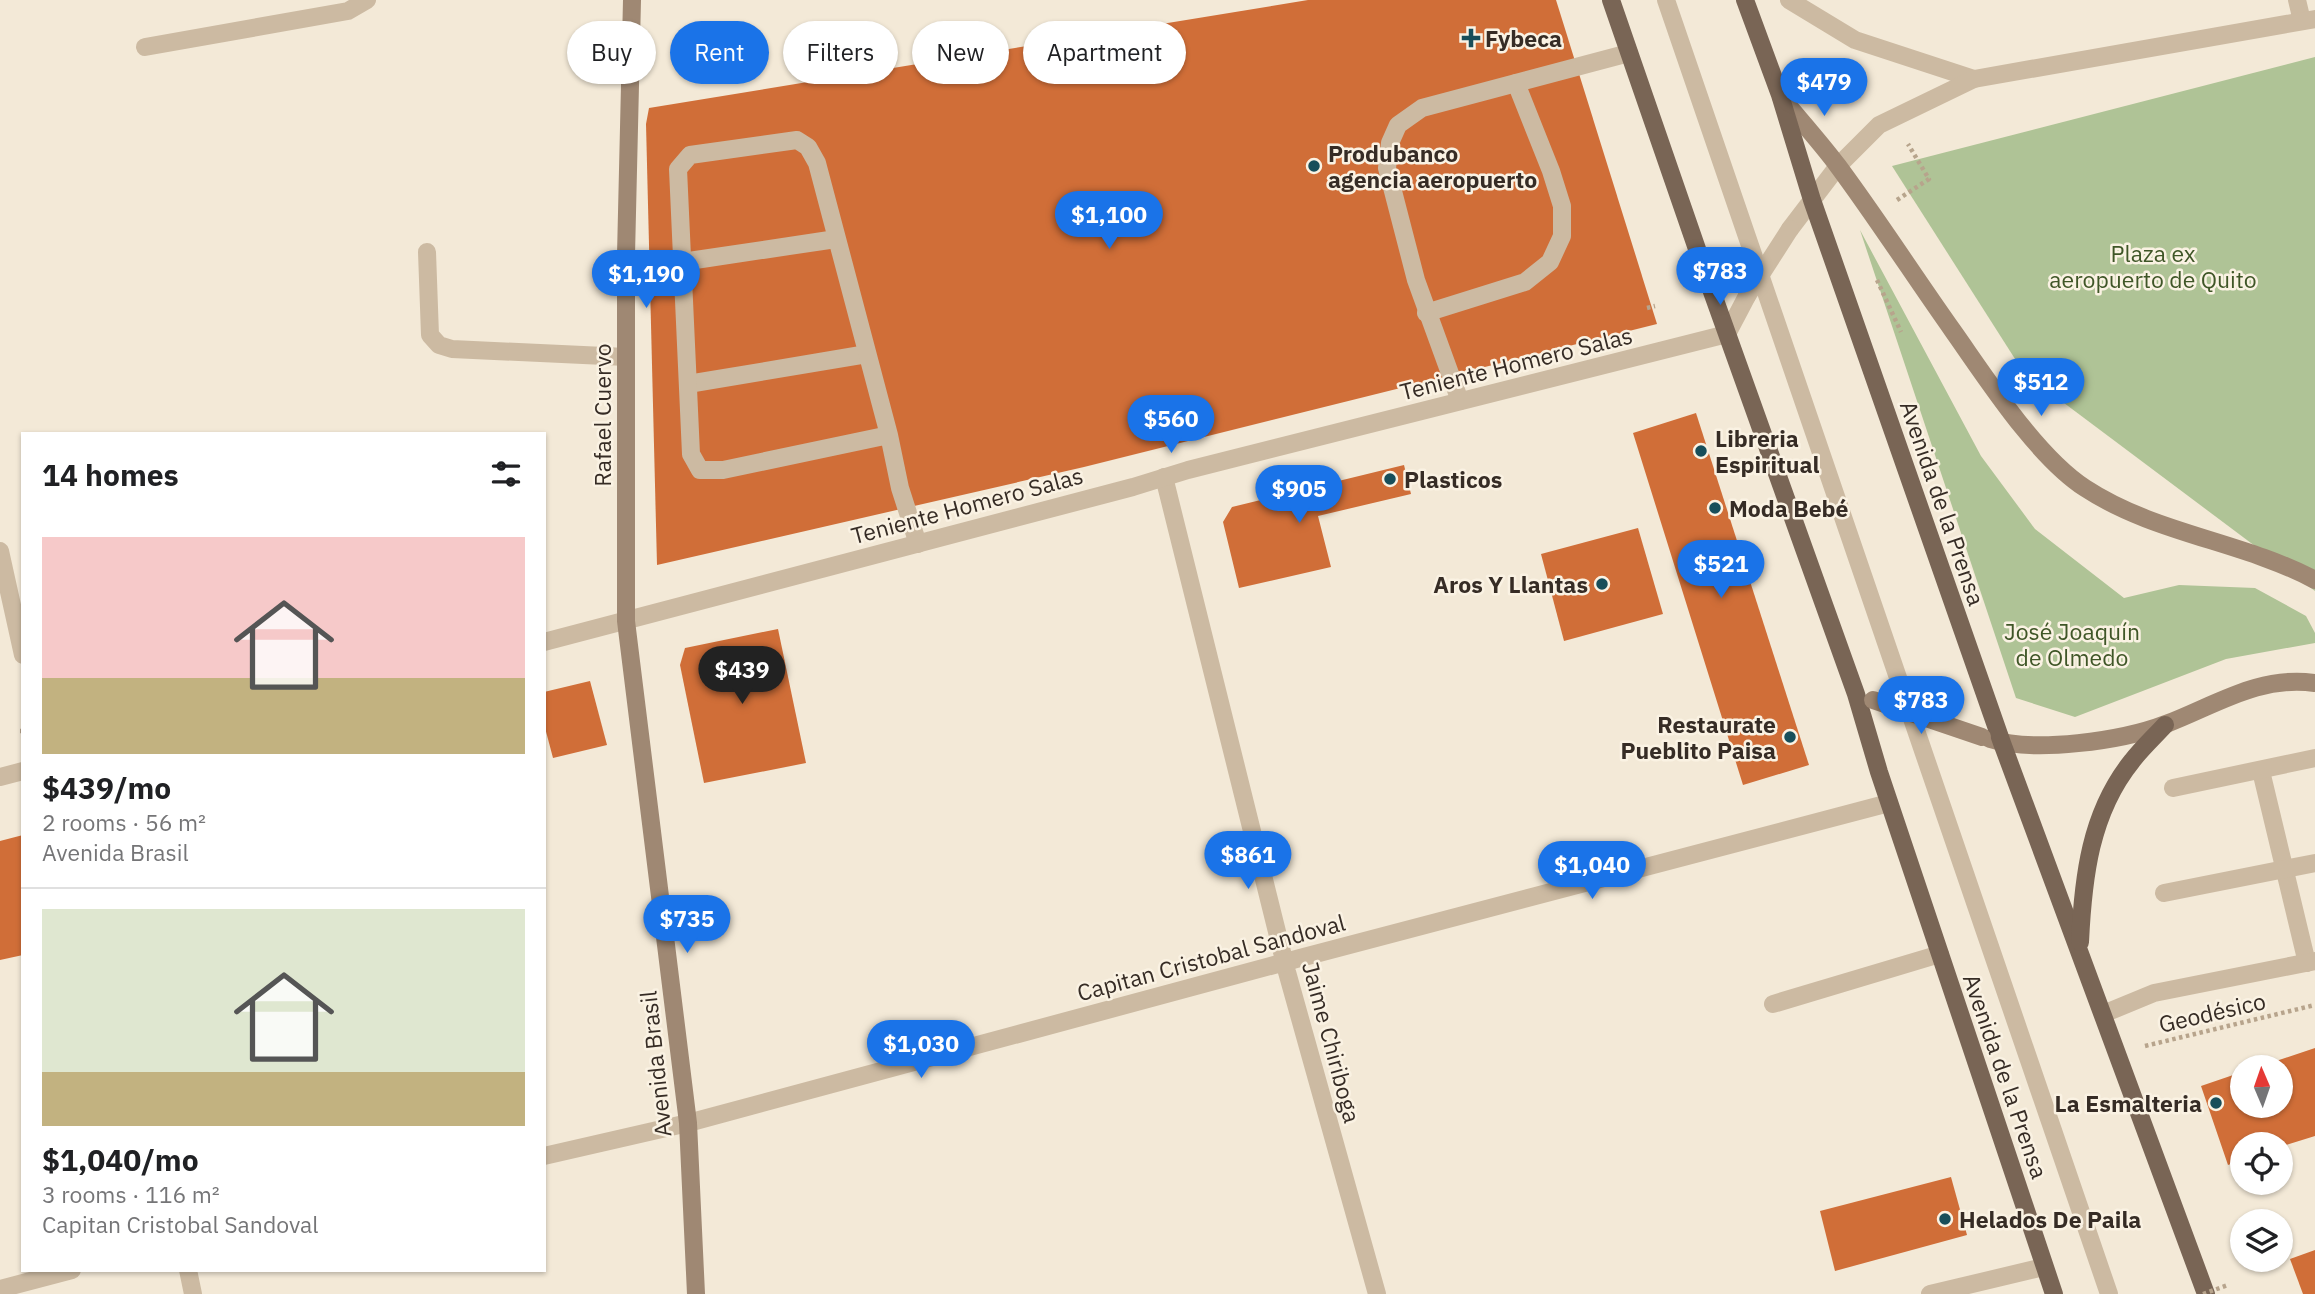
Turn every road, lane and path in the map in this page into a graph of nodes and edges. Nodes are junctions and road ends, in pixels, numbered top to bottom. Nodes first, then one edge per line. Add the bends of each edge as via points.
1 (367, 0) edge
2 (632, 0) edge
3 (1611, 0) edge
4 (1666, 0) edge
5 (1745, 0) edge
6 (1788, 0) edge
7 (2297, 0) edge
8 (2311, 22) edge
9 (145, 47) dead end
10 (1629, 52) junction
11 (1974, 79) junction
12 (1516, 83) junction
13 (1780, 95) junction
14 (1902, 135) dead end
15 (1838, 166) junction
16 (1812, 200) junction
17 (1897, 200) dead end
18 (836, 239) junction
19 (427, 252) dead end
20 (682, 262) junction
21 (1873, 271) dead end
22 (1655, 306) dead end
23 (1647, 308) dead end
24 (1426, 313) junction
25 (1901, 332) dead end
26 (1727, 334) junction
27 (867, 354) junction
28 (626, 357) junction
29 (688, 384) junction
30 (1460, 401) junction
31 (889, 435) junction
32 (1164, 477) junction
33 (918, 544) junction
34 (0, 551) edge
35 (2315, 580) edge
36 (626, 621) junction
37 (546, 641) edge
38 (21, 646) edge
39 (2315, 683) edge
40 (1865, 697) junction
41 (2165, 725) junction
42 (2002, 743) junction
43 (2315, 758) edge
44 (2261, 771) junction
45 (21, 772) edge
46 (0, 777) edge
47 (2173, 788) dead end
48 (1889, 803) junction
49 (2315, 863) edge
50 (2286, 869) junction
51 (2164, 893) dead end
52 (2079, 949) junction
53 (1940, 954) junction
54 (1285, 962) junction
55 (2311, 962) edge
56 (1773, 1004) dead end
57 (2315, 1006) edge
58 (2103, 1014) junction
59 (2118, 1058) junction
60 (688, 1123) junction
61 (546, 1156) edge
62 (2044, 1267) junction
63 (64, 1272) edge
64 (188, 1272) edge
65 (2228, 1285) dead end
66 (0, 1289) edge
67 (193, 1294) edge
68 (696, 1294) edge
69 (1377, 1294) edge
70 (1930, 1294) edge
71 (2054, 1294) edge
72 (2109, 1294) edge
73 (2204, 1294) edge

1 - 9 street via 348,11
2 - 28 street, Rafael Cuervo
3 - 10 main road, Avenida de la Prensa
4 - 72 street
5 - 13 main road, Avenida de la Prensa
6 - 11 street via 1855,40
7 - 8 street
8 - 11 street
10 - 12 street
10 - 26 main road, Avenida de la Prensa
11 - 15 street via 1880,125
12 - 24 street via 1422,108 1398,125 1390,143 1387,168
12 - 24 street via 1562,206 1562,236 1550,262 1525,282
13 - 15 street
13 - 16 main road, Avenida de la Prensa
14 - 17 path via 1929,179
15 - 16 street
15 - 35 street via 1991,385 2057,465 2115,505 2261,556
16 - 26 street, bridge via 1746,296
16 - 42 main road, Avenida de la Prensa
18 - 20 street
18 - 20 street via 817,163 808,147 797,140 690,155 678,169
18 - 27 street
19 - 28 street via 430,335 439,345 483,352
20 - 29 street
21 - 25 path
22 - 23 path
24 - 30 street
26 - 30 street, Teniente Homero Salas
26 - 40 main road, Avenida de la Prensa
27 - 29 street
27 - 31 street
28 - 36 street, Rafael Cuervo
29 - 31 street via 691,454 700,470 723,470
30 - 32 street, Teniente Homero Salas
31 - 33 street
32 - 33 street, Teniente Homero Salas
32 - 54 street, Jaime Chiriboga
33 - 36 street, Teniente Homero Salas
34 - 38 street
36 - 37 street, Teniente Homero Salas
36 - 60 street, Avenida Brasil
39 - 41 street via 2271,683
40 - 42 street, bridge
40 - 48 main road, Avenida de la Prensa
41 - 42 street via 2085,742
41 - 52 main road via 2131,762 2097,823 2082,894
42 - 52 main road, Avenida de la Prensa
43 - 44 street
44 - 47 street
44 - 50 street
45 - 46 street
48 - 53 main road, Avenida de la Prensa
48 - 54 street, Capitan Cristobal Sandoval
49 - 50 street
50 - 51 street
50 - 55 street
52 - 58 main road, Avenida de la Prensa
53 - 56 street
53 - 62 main road, Avenida de la Prensa
54 - 60 street, Capitan Cristobal Sandoval
54 - 69 street, Jaime Chiriboga
55 - 58 street via 2154,993
57 - 59 path, Geodésico via 2145,1046
58 - 59 main road, Avenida de la Prensa
59 - 73 main road, Avenida de la Prensa
60 - 61 street, Capitan Cristobal Sandoval
60 - 68 street, Avenida Brasil
62 - 70 street
62 - 71 main road, Avenida de la Prensa
63 - 66 street
64 - 67 street
65 - 73 path, bridge

